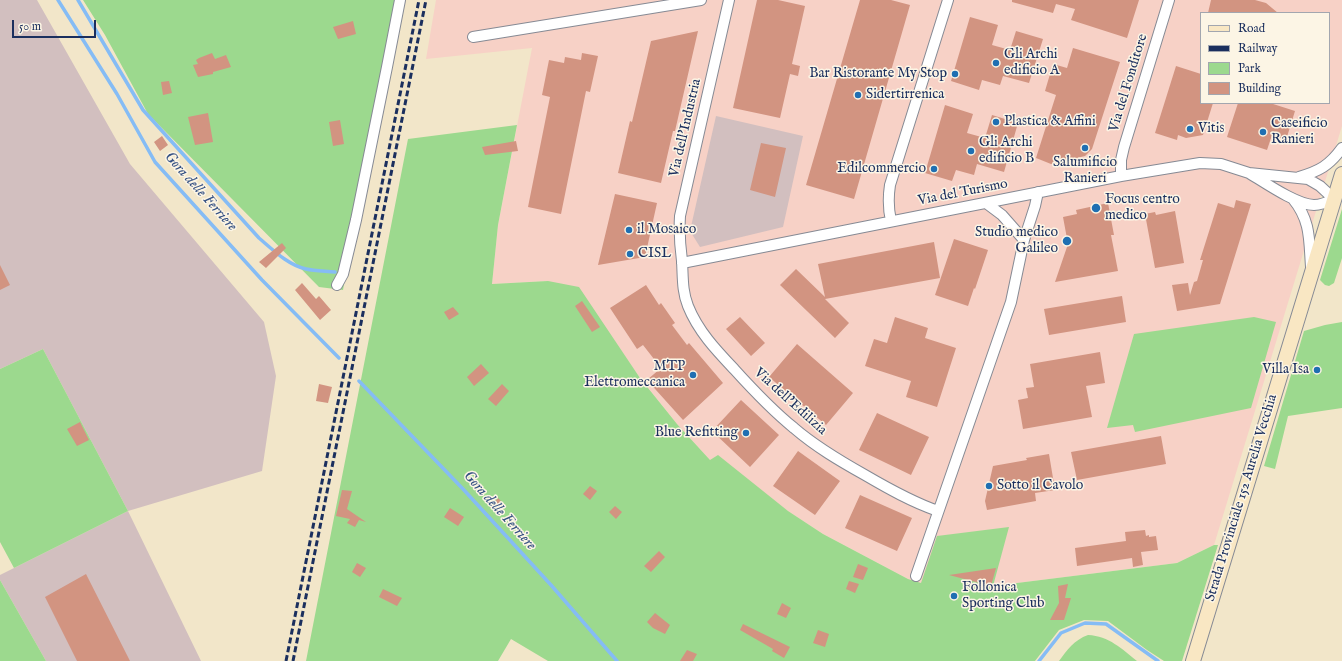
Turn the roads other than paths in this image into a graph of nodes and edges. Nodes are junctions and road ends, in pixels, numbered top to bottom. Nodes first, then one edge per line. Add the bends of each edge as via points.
1 (400, 0) edge
2 (701, 0) edge
3 (729, 0) edge
4 (948, 0) edge
5 (1169, 0) edge
6 (473, 37) dead end
7 (1342, 148) edge
8 (1249, 173) junction
9 (1342, 174) edge
10 (1121, 176) junction
11 (1298, 178) junction
12 (1038, 192) junction
13 (1292, 198) junction
14 (1334, 199) junction
15 (986, 203) junction
16 (891, 221) junction
17 (1024, 240) junction
18 (682, 262) junction
19 (1312, 272) junction
20 (337, 285) dead end
21 (938, 511) junction
22 (916, 576) dead end
23 (1193, 661) edge

1 - 20 street via 356,220 343,274
2 - 6 street
3 - 18 street, Via dell'Industria via 680,216
4 - 16 street via 890,185 888,207
5 - 10 street, Via del Fonditore via 1124,147
7 - 11 street, Via del Turismo via 1327,166
8 - 10 street, Via del Turismo via 1221,164 1200,163
8 - 11 street, Via del Turismo
8 - 13 street, Via del Turismo
9 - 14 main road, Strada Provinciale 152 Aurelia Vecchia
10 - 12 street, Via del Turismo
11 - 14 street, Via del Turismo via 1314,182
12 - 15 street, Via del Turismo
12 - 17 street
13 - 14 street, Via del Turismo via 1308,205
13 - 19 street, Via del Turismo via 1301,209 1308,228
14 - 19 main road, Strada Provinciale 152 Aurelia Vecchia
15 - 16 street, Via del Turismo
15 - 17 street via 1002,215
16 - 18 street, Via del Turismo
17 - 21 street via 1011,302
18 - 21 street, Via dell'Edilizia via 682,280 692,316 716,350 755,392 794,428 830,455 903,497
19 - 23 main road, Strada Provinciale 152 Aurelia Vecchia
21 - 22 street

